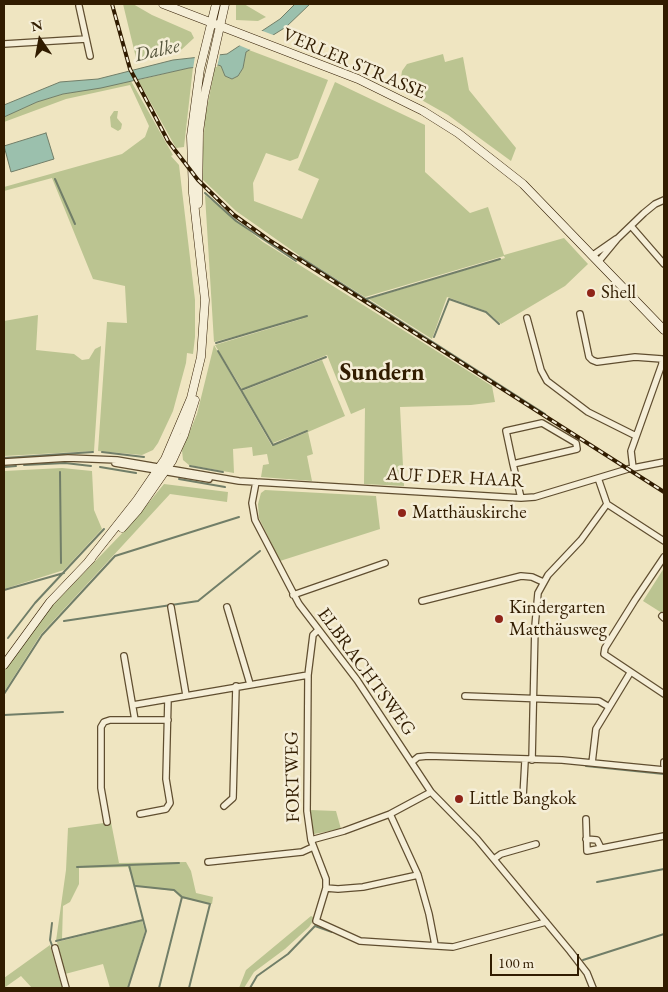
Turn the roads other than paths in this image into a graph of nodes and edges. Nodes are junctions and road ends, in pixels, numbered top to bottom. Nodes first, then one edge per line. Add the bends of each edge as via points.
1 (163, 4) edge
2 (216, 4) edge
3 (225, 4) edge
4 (79, 6) dead end
5 (210, 23) junction
6 (220, 26) junction
7 (86, 39) junction
8 (4, 44) edge
9 (90, 56) dead end
10 (664, 200) edge
11 (631, 226) junction
12 (618, 238) junction
13 (199, 239) junction
14 (593, 255) junction
15 (599, 261) junction
16 (664, 264) edge
17 (580, 314) dead end
18 (527, 318) dead end
19 (664, 330) edge
20 (636, 436) junction
21 (4, 462) edge
22 (664, 462) edge
23 (513, 464) junction
24 (633, 468) junction
25 (163, 470) junction
26 (598, 478) junction
27 (256, 482) junction
28 (521, 498) junction
29 (607, 504) junction
30 (664, 541) edge
31 (664, 557) edge
32 (385, 563) dead end
33 (543, 582) junction
34 (294, 595) junction
35 (422, 600) dead end
36 (171, 607) dead end
37 (227, 607) dead end
38 (317, 630) junction
39 (124, 656) dead end
40 (4, 666) edge
41 (630, 673) junction
42 (308, 675) junction
43 (250, 684) junction
44 (236, 686) junction
45 (664, 694) edge
46 (186, 695) junction
47 (465, 696) dead end
48 (168, 699) junction
49 (534, 700) junction
50 (133, 705) junction
51 (609, 707) junction
52 (135, 720) junction
53 (168, 720) junction
54 (532, 760) junction
55 (525, 761) junction
56 (412, 762) junction
57 (592, 762) junction
58 (664, 770) edge
59 (431, 792) junction
60 (524, 797) dead end
61 (224, 806) dead end
62 (140, 814) dead end
63 (390, 814) junction
64 (586, 818) dead end
65 (107, 822) dead end
66 (664, 836) edge
67 (586, 839) junction
68 (311, 840) junction
69 (536, 844) dead end
70 (313, 847) junction
71 (601, 848) junction
72 (494, 859) junction
73 (208, 862) dead end
74 (418, 875) junction
75 (326, 888) junction
76 (546, 922) junction
77 (435, 945) junction
78 (56, 948) dead end
79 (66, 988) edge
80 (593, 988) edge

1 - 5 main road, VERLER STRASSE
2 - 5 main road
3 - 6 main road
4 - 7 street
5 - 6 main road, VERLER STRASSE
5 - 13 main road via 191,136 191,172
6 - 13 main road via 199,132
6 - 14 main road, VERLER STRASSE via 390,94 458,133 523,184
7 - 8 street
7 - 9 street
10 - 11 street via 654,204
11 - 12 street
11 - 16 street
12 - 14 street
12 - 15 street
13 - 25 main road via 205,300 203,338 191,398
14 - 15 main road, VERLER STRASSE
15 - 19 main road, VERLER STRASSE
17 - 20 street via 592,360 662,359
18 - 20 street via 547,381 588,412
20 - 24 street via 631,451
21 - 25 street, AUF DER HAAR via 101,459
22 - 24 street, AUF DER HAAR
23 - 23 street via 577,449 576,443 542,423 506,431
23 - 28 street
24 - 26 street, AUF DER HAAR
25 - 27 street, AUF DER HAAR via 215,480
25 - 40 main road via 88,562 50,602
26 - 28 street, AUF DER HAAR via 544,495
26 - 29 street
27 - 28 street, AUF DER HAAR
27 - 34 street, ELBRACHTSWEG via 252,503 255,520
29 - 30 street
29 - 33 street via 581,540
31 - 41 street via 604,651 608,659
32 - 34 street
33 - 35 street via 520,576
33 - 49 street via 538,593 534,626
34 - 38 street, ELBRACHTSWEG
36 - 46 street
37 - 43 street
38 - 42 street, FORTWEG via 313,635
38 - 56 street, ELBRACHTSWEG via 357,680
39 - 50 street
41 - 45 street
41 - 51 street
42 - 43 street
42 - 68 street, FORTWEG via 307,811
43 - 44 street
44 - 46 street
44 - 61 street via 233,798
46 - 48 street
47 - 49 street
48 - 50 street
48 - 53 street
49 - 51 street via 599,701
49 - 54 street
50 - 52 street
51 - 57 street via 596,728
52 - 53 street
52 - 65 street via 110,720 101,728 101,788
53 - 62 street via 166,779 170,804 166,809
54 - 55 street
54 - 57 street
55 - 56 street via 428,756 418,757
55 - 60 street
56 - 59 street, ELBRACHTSWEG
57 - 58 street
59 - 63 street
59 - 72 street, ELBRACHTSWEG
63 - 68 street via 344,832
63 - 74 street
64 - 67 street
66 - 71 street
67 - 71 street via 597,840
67 - 71 street via 587,851
68 - 70 street, FORTWEG
69 - 72 street
70 - 73 street via 302,852
70 - 75 street, FORTWEG via 326,879
72 - 76 street, ELBRACHTSWEG
74 - 75 street via 363,887
74 - 77 street
75 - 77 street via 316,921 360,941
76 - 77 street via 453,947
76 - 80 street, ELBRACHTSWEG via 587,973
78 - 79 street

